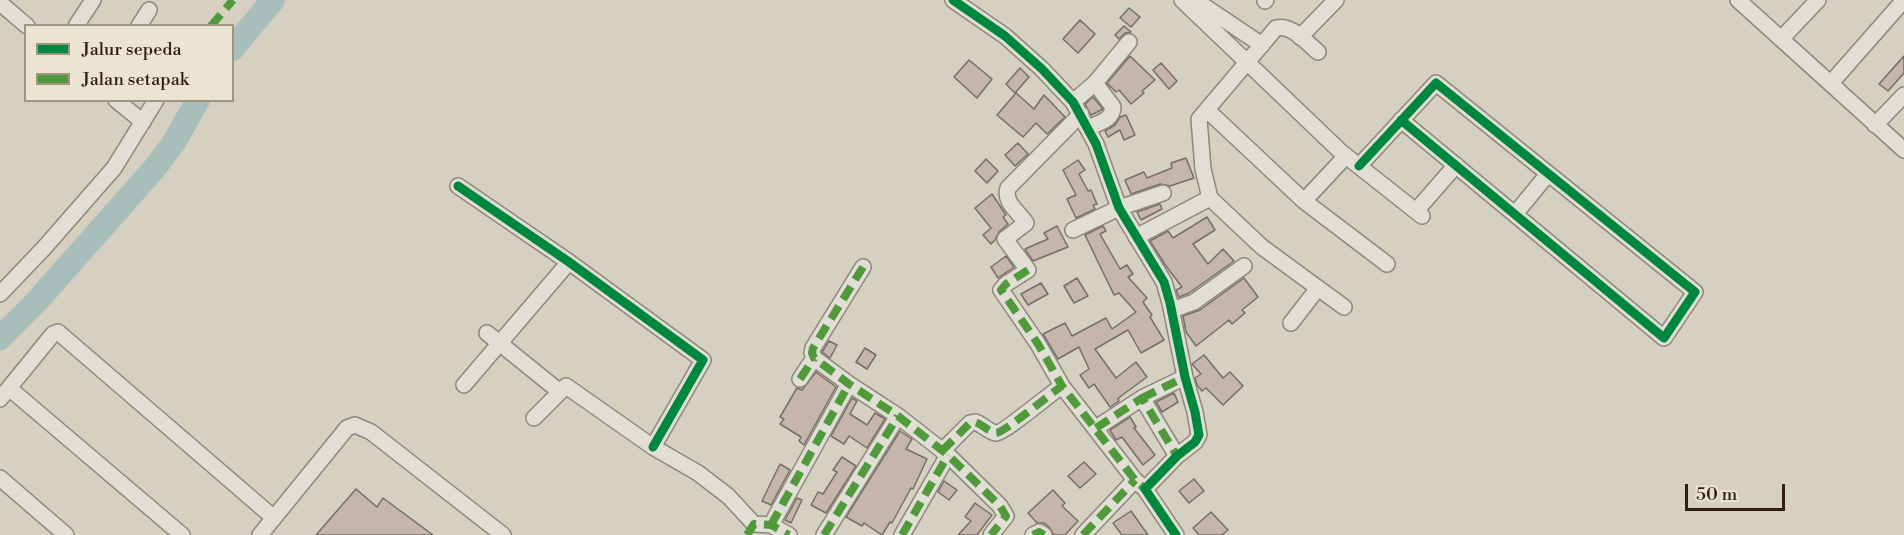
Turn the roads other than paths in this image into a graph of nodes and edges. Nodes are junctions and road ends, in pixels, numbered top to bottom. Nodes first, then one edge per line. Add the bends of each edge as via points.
1 (953, 0) edge
2 (1182, 0) edge
3 (1195, 0) edge
4 (1336, 0) edge
5 (1738, 0) edge
6 (1818, 0) edge
7 (1904, 0) edge
8 (89, 2) edge
9 (0, 3) edge
10 (149, 10) dead end
11 (25, 24) edge
12 (77, 24) edge
13 (140, 24) edge
14 (1300, 37) junction
15 (1781, 39) junction
16 (1129, 42) dead end
17 (1262, 45) junction
18 (1318, 52) dead end
19 (1248, 61) junction
20 (1095, 83) junction
21 (1831, 83) junction
22 (1904, 95) edge
23 (118, 102) edge
24 (155, 102) edge
25 (1207, 110) junction
26 (1081, 115) junction
27 (1401, 120) junction
28 (143, 122) junction
29 (1875, 124) junction
30 (1904, 150) edge
31 (1346, 156) junction
32 (1456, 165) junction
33 (1359, 166) junction
34 (1548, 174) junction
35 (458, 186) dead end
36 (1163, 193) dead end
37 (1210, 198) junction
38 (1304, 201) junction
39 (1119, 208) junction
40 (1515, 214) junction
41 (1073, 230) dead end
42 (1136, 237) junction
43 (569, 262) junction
44 (1387, 264) dead end
45 (1244, 266) dead end
46 (863, 267) dead end
47 (1318, 288) junction
48 (0, 294) edge
49 (1344, 307) dead end
50 (1172, 310) junction
51 (1291, 323) dead end
52 (487, 333) dead end
53 (500, 344) junction
54 (814, 358) junction
55 (1185, 377) junction
56 (800, 379) dead end
57 (849, 384) junction
58 (464, 385) dead end
59 (1062, 386) junction
60 (560, 392) junction
61 (5, 394) edge
62 (1142, 398) junction
63 (898, 416) junction
64 (534, 418) dead end
65 (1096, 428) junction
66 (653, 447) junction
67 (945, 453) junction
68 (1177, 456) junction
69 (0, 478) edge
70 (1140, 484) junction
71 (274, 518) junction
72 (771, 525) junction
73 (751, 529) edge
74 (66, 535) edge
75 (182, 535) edge
76 (260, 535) edge
77 (503, 535) edge
78 (789, 535) edge
79 (824, 535) edge
80 (902, 535) edge
81 (991, 535) edge
82 (1033, 535) edge
83 (1044, 535) edge
84 (1083, 535) edge
85 (1176, 535) edge

1 - 26 street via 1005,36 1042,69
2 - 19 street
3 - 17 street
4 - 14 street
5 - 15 street
6 - 15 street
7 - 21 street
8 - 12 street
9 - 11 street
10 - 13 street
14 - 17 street via 1290,29 1276,28
14 - 18 street
15 - 21 street
16 - 20 street
17 - 19 street
19 - 25 street
19 - 31 street
20 - 26 street
20 - 26 street via 1113,112 1110,117
21 - 29 street
22 - 29 street
23 - 28 street
24 - 28 street
25 - 37 street via 1199,119
25 - 38 street
26 - 39 street
26 - 59 street via 1007,193 1026,223 1005,239 1028,270 1001,290
27 - 32 street
27 - 33 street
27 - 34 street via 1436,83
28 - 48 street via 114,168
29 - 30 street
31 - 33 street
31 - 38 street
32 - 33 street via 1419,214
32 - 40 street
34 - 40 street
34 - 40 street via 1695,292 1664,338
35 - 43 street
36 - 39 street
37 - 42 street
37 - 47 street via 1262,247
38 - 44 street
39 - 41 street
39 - 42 street
42 - 50 street via 1164,282
43 - 53 street
43 - 66 street via 703,360
45 - 50 street via 1194,302
46 - 54 street via 813,348
47 - 49 street
47 - 51 street
50 - 55 street
52 - 53 street
53 - 58 street
53 - 60 street
54 - 56 street
54 - 57 street
55 - 62 street
55 - 68 street via 1199,435
57 - 63 street
57 - 72 street
59 - 65 street
59 - 67 street via 1003,432 970,423
60 - 64 street
60 - 66 street via 566,386
61 - 71 street via 52,334 58,332
61 - 75 street
62 - 65 street
62 - 68 street
63 - 67 street
63 - 79 street
65 - 70 street
66 - 73 street via 728,496
67 - 80 street
67 - 81 street via 1004,511 1004,520
68 - 70 street
69 - 74 street
70 - 84 street
70 - 85 street
71 - 76 street
71 - 77 street via 347,428 355,425 371,432
72 - 73 street
72 - 78 street
82 - 83 street

